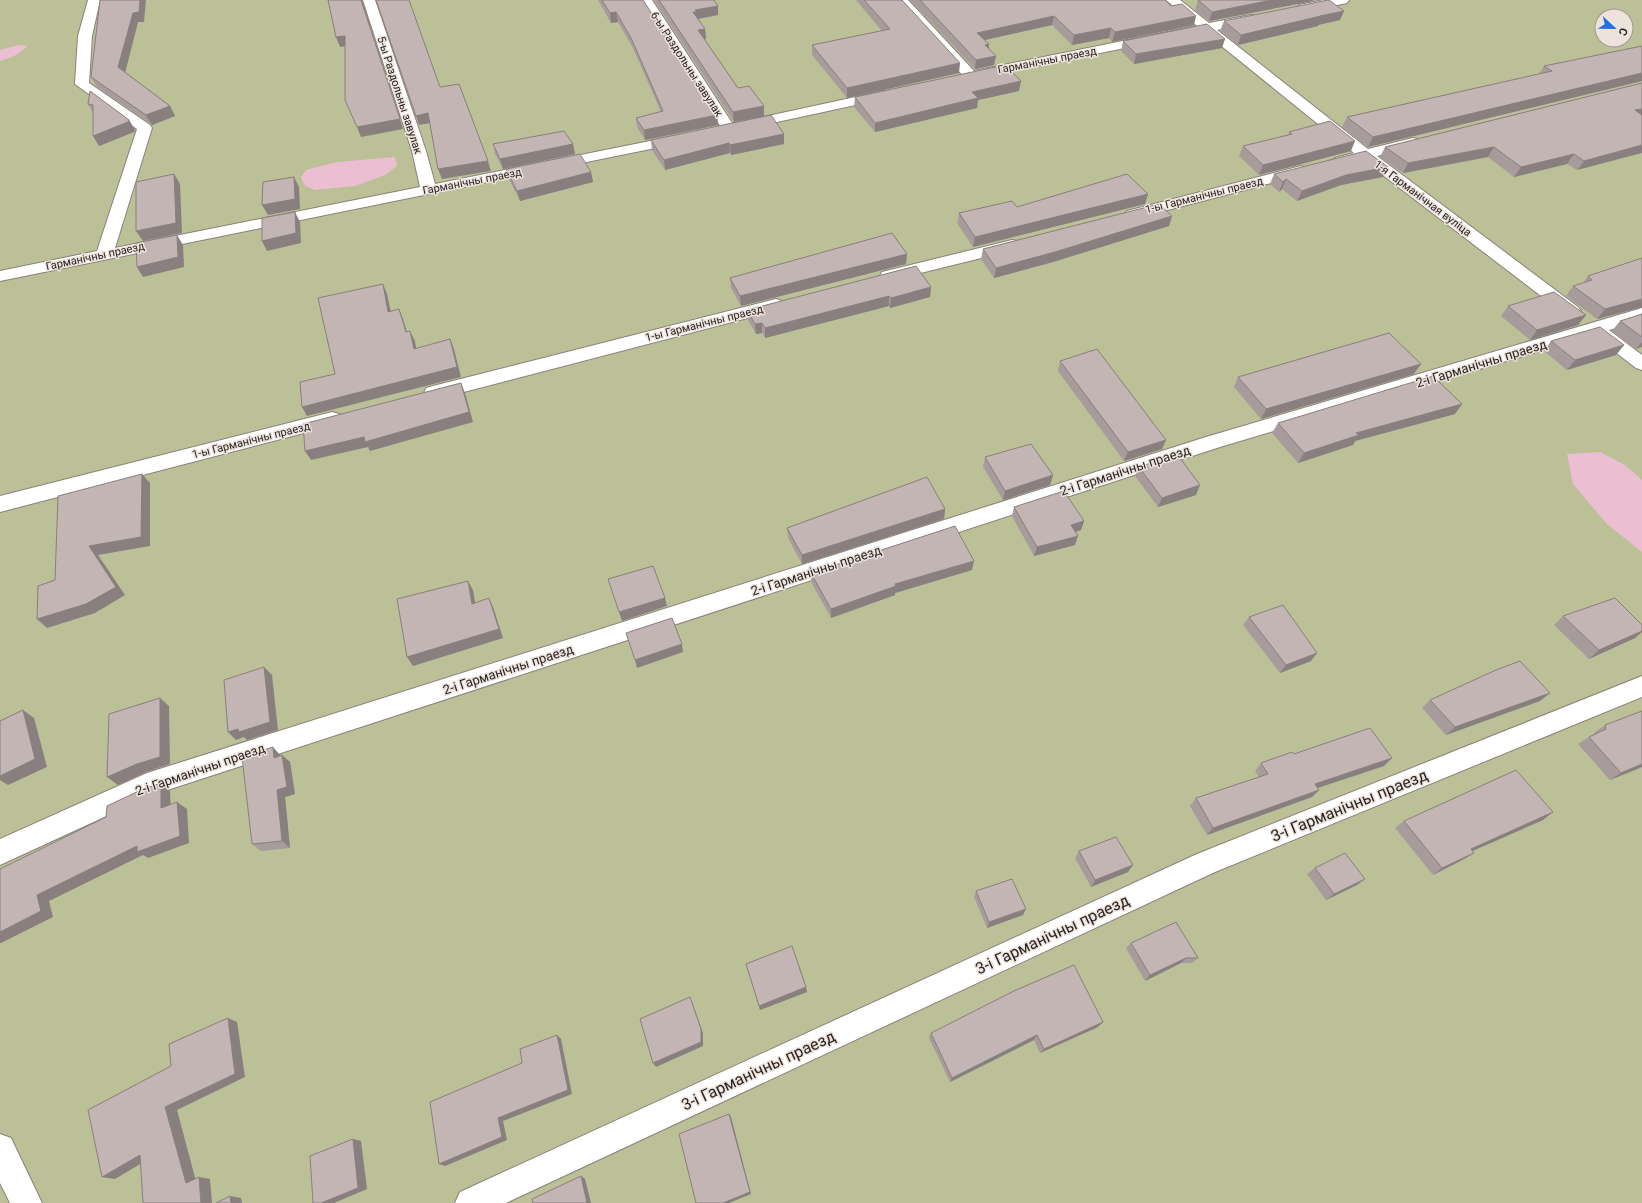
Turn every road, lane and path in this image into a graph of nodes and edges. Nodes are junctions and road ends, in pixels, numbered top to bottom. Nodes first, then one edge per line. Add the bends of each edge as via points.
1 (94, 0) edge
2 (369, 0) edge
3 (646, 0) edge
4 (901, 0) edge
5 (1172, 0) edge
6 (1343, 0) edge
7 (1290, 11) edge
8 (1268, 16) edge
9 (1208, 28) junction
10 (971, 76) junction
11 (956, 79) edge
12 (895, 92) edge
13 (729, 129) junction
14 (713, 132) edge
15 (690, 137) edge
16 (1426, 139) edge
17 (1365, 154) junction
18 (429, 190) junction
19 (1118, 217) edge
20 (1026, 241) edge
21 (105, 253) junction
22 (0, 276) edge
23 (871, 281) edge
24 (794, 300) edge
25 (1642, 314) edge
26 (1596, 328) junction
27 (1642, 364) edge
28 (416, 397) edge
29 (347, 415) edge
30 (0, 504) edge
31 (1642, 686) edge
32 (0, 852) edge
33 (0, 1149) edge
34 (26, 1203) edge
35 (471, 1203) edge

1 - 21 street via 86,36 82,84 145,128
2 - 18 street, 5-ы Раздольны завулак via 419,151
3 - 13 street, 6-ы Раздольны завулак
4 - 10 street
5 - 9 street, 1-я Гарманічная вуліца
6 - 7 street
8 - 9 street, Гарманічны праезд
9 - 10 street, Гарманічны праезд
9 - 17 street, 1-я Гарманічная вуліца
10 - 11 street, Гарманічны праезд
12 - 13 street
13 - 14 street
15 - 18 street, Гарманічны праезд
16 - 17 street, 1-ы Гарманічны праезд
17 - 19 street, 1-ы Гарманічны праезд
17 - 26 street, 1-я Гарманічная вуліца
18 - 21 street, Гарманічны праезд
20 - 23 street
21 - 22 street, Гарманічны праезд
24 - 28 street, 1-ы Гарманічны праезд
25 - 26 street, 2-і Гарманічны праезд
26 - 27 street, 1-я Гарманічная вуліца
26 - 32 street, 2-і Гарманічны праезд via 1213,442 147,785
29 - 30 street, 1-ы Гарманічны праезд
31 - 35 street, 3-і Гарманічны праезд via 1206,864
33 - 34 street

